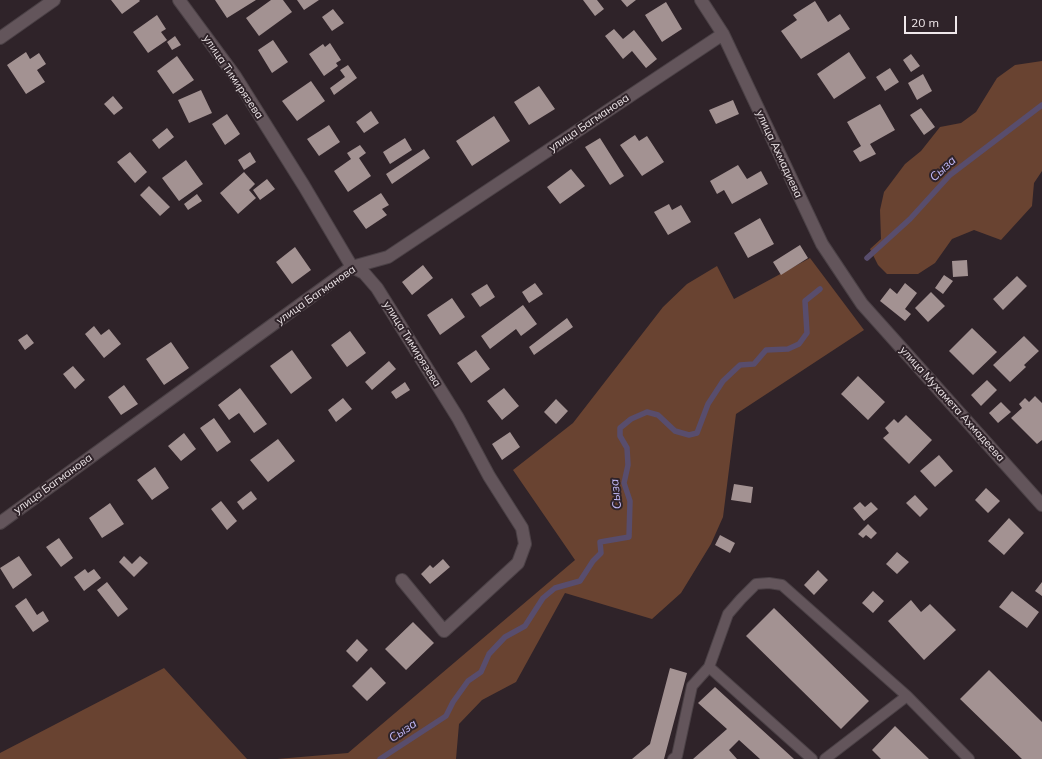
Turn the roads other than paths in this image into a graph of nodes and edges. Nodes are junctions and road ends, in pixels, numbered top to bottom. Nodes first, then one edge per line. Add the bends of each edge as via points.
1 (54, 0) edge
2 (179, 0) edge
3 (702, 0) edge
4 (723, 34) junction
5 (0, 38) edge
6 (352, 268) junction
7 (862, 304) joint
8 (1042, 505) edge
9 (0, 522) edge
10 (402, 580) dead end
11 (708, 666) junction
12 (907, 696) junction
13 (673, 759) edge
14 (812, 759) edge
15 (825, 759) edge
16 (969, 759) edge

1 - 5 street
2 - 6 street, улица Тимирязева via 235,76
3 - 4 street, улица Ахмадиева
4 - 6 street, улица Багманова via 388,257
4 - 7 street, улица Ахмадиева via 822,244
6 - 9 street, улица Багманова
6 - 10 street, улица Тимирязева via 364,273 377,288 458,418 489,476 522,528 525,544 518,563 444,631
7 - 8 street, улица Мухамета Ахмадеева
11 - 12 lane via 728,614 756,584 769,583 782,585
11 - 13 lane via 692,686 677,756
11 - 14 lane
12 - 15 lane
12 - 16 lane

